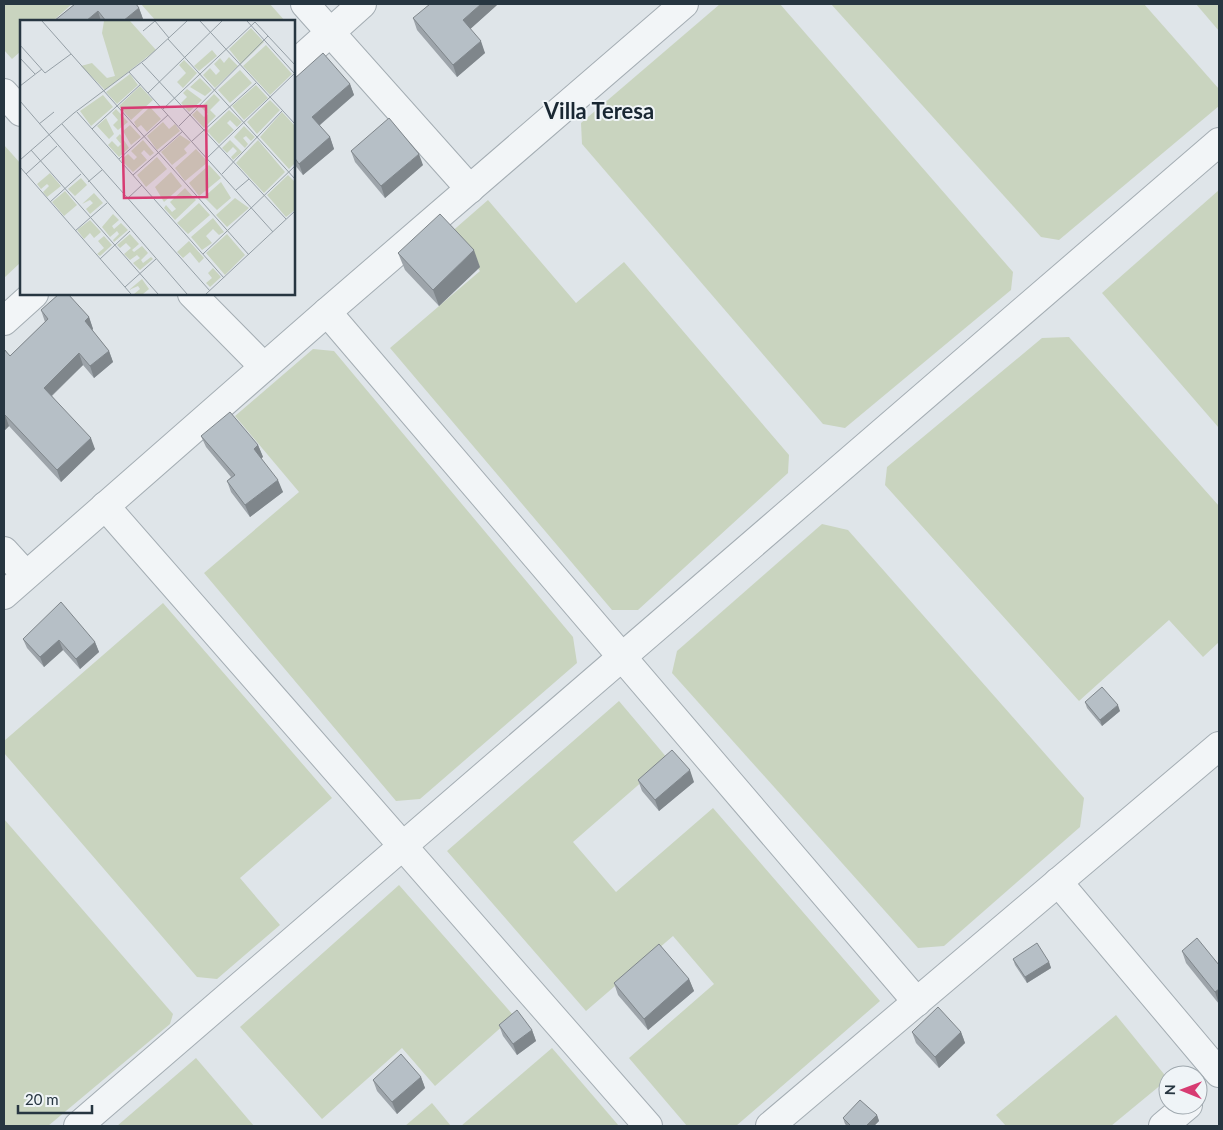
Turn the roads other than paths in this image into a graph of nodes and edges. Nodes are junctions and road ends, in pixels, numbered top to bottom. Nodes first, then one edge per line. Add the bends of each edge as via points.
1 (305, 4) edge
2 (362, 4) edge
3 (684, 4) edge
4 (330, 32) junction
5 (295, 63) edge
6 (4, 93) edge
7 (20, 111) edge
8 (1219, 142) edge
9 (470, 189) junction
10 (33, 295) edge
11 (193, 295) edge
12 (327, 312) junction
13 (4, 321) edge
14 (264, 367) junction
15 (105, 506) junction
16 (4, 551) edge
17 (26, 575) junction
18 (4, 595) edge
19 (622, 657) junction
20 (1219, 746) edge
21 (403, 846) junction
22 (1058, 882) junction
23 (917, 1002) junction
24 (1219, 1073) edge
25 (1219, 1078) edge
26 (1208, 1087) edge
27 (1176, 1115) edge
28 (78, 1126) edge
29 (648, 1126) edge
30 (770, 1126) edge
31 (1163, 1126) edge

1 - 4 street
2 - 4 street
3 - 9 street
4 - 5 street
4 - 9 street
6 - 7 street
8 - 19 street
9 - 12 street
10 - 13 street
11 - 14 street
12 - 14 street
12 - 19 street
14 - 15 street
15 - 17 street
15 - 21 street
16 - 17 street
17 - 18 street
19 - 21 street
19 - 23 street
20 - 22 street
21 - 28 street
21 - 29 street
22 - 23 street
22 - 24 street
23 - 30 street
25 - 26 street
27 - 31 street

